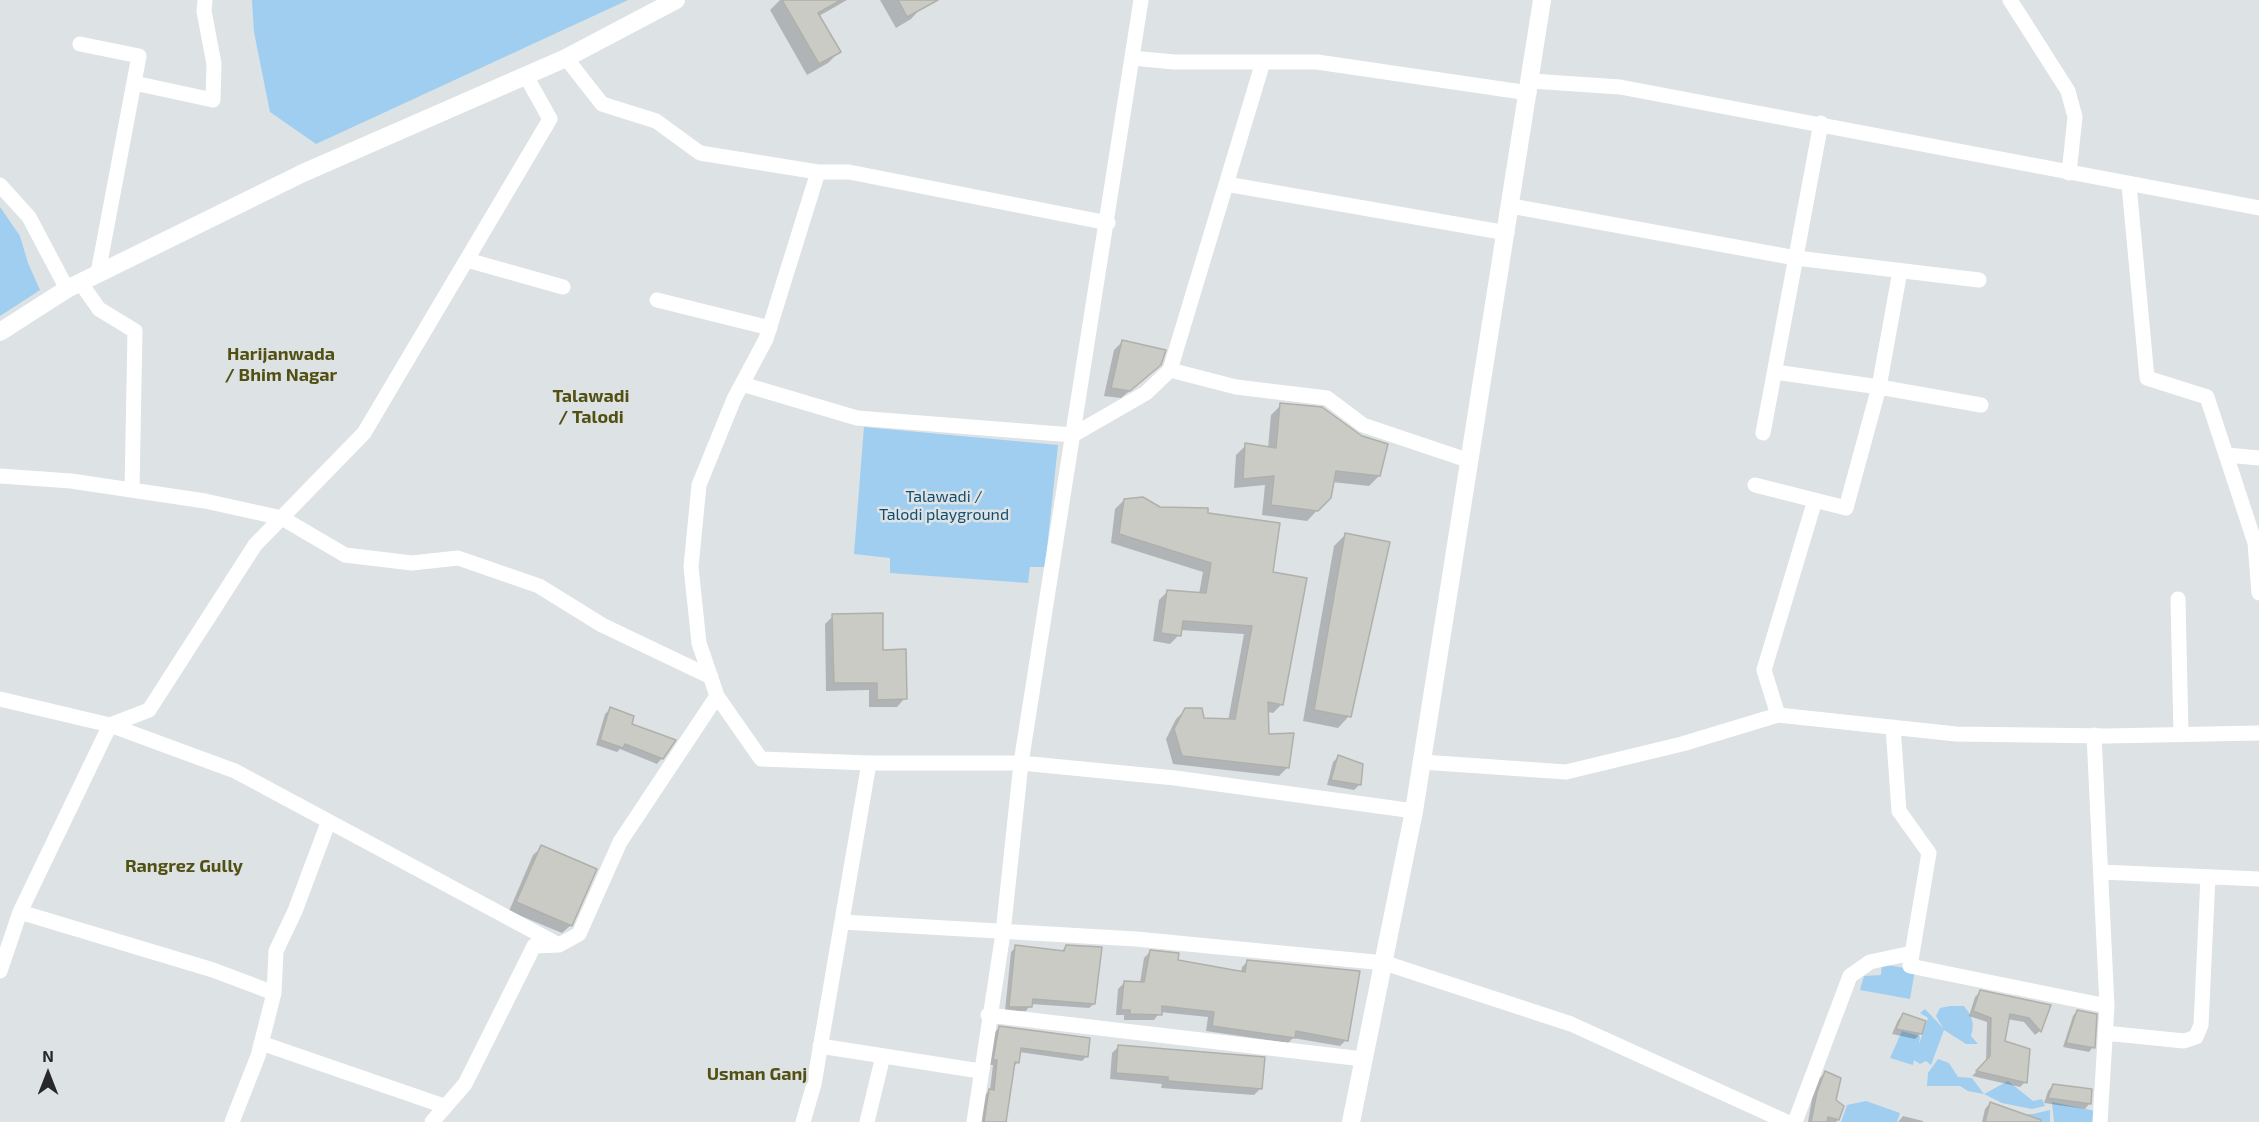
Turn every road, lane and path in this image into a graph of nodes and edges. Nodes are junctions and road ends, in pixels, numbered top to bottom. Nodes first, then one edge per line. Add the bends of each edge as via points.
1 (205, 0) edge
2 (676, 0) edge
3 (1141, 0) edge
4 (1542, 0) edge
5 (2010, 0) edge
6 (80, 44) dead end
7 (566, 58) junction
8 (1132, 58) junction
9 (1263, 62) junction
10 (526, 75) junction
11 (134, 83) junction
12 (1530, 87) junction
13 (1821, 123) junction
14 (818, 172) junction
15 (2069, 173) junction
16 (1226, 184) junction
17 (0, 185) edge
18 (2129, 185) junction
19 (1511, 206) junction
20 (2259, 208) edge
21 (1108, 223) junction
22 (1507, 233) junction
23 (1796, 258) junction
24 (467, 260) junction
25 (1900, 270) junction
26 (99, 273) junction
27 (1978, 280) dead end
28 (73, 285) junction
29 (563, 287) dead end
30 (657, 300) dead end
31 (770, 328) junction
32 (0, 332) edge
33 (1170, 370) junction
34 (1775, 372) junction
35 (742, 384) junction
36 (1879, 387) junction
37 (1981, 405) dead end
38 (1763, 433) dead end
39 (1073, 435) junction
40 (2227, 455) junction
41 (2259, 458) edge
42 (1470, 461) junction
43 (0, 476) edge
44 (1755, 485) dead end
45 (132, 490) junction
46 (1815, 500) junction
47 (282, 518) junction
48 (2259, 593) edge
49 (2178, 599) dead end
50 (711, 677) junction
51 (717, 696) junction
52 (0, 699) edge
53 (1778, 715) junction
54 (110, 725) junction
55 (1893, 727) junction
56 (2259, 733) edge
57 (2181, 734) junction
58 (2094, 735) junction
59 (1422, 762) junction
60 (869, 763) junction
61 (1021, 763) junction
62 (1414, 811) junction
63 (328, 823) junction
64 (2101, 872) junction
65 (2208, 877) junction
66 (2259, 879) edge
67 (21, 912) junction
68 (842, 922) junction
69 (1003, 933) junction
70 (559, 945) junction
71 (1912, 953) junction
72 (1385, 963) junction
73 (0, 970) edge
74 (274, 993) junction
75 (2107, 1006) junction
76 (988, 1015) junction
77 (2105, 1033) junction
78 (261, 1043) junction
79 (820, 1046) junction
80 (883, 1056) junction
81 (1363, 1059) junction
82 (980, 1071) junction
83 (444, 1106) junction
84 (232, 1122) edge
85 (432, 1122) edge
86 (803, 1122) edge
87 (867, 1122) edge
88 (974, 1122) edge
89 (1351, 1122) edge
90 (1787, 1122) edge
91 (1795, 1122) edge
92 (2100, 1122) edge

1 - 11 street via 214,64 213,100
2 - 7 street
3 - 8 street
4 - 12 street
5 - 15 street via 2068,91 2075,117
6 - 11 street via 139,56
7 - 10 street
7 - 14 street via 602,104 656,121 700,153
8 - 9 street
8 - 21 street
9 - 12 street via 1317,62
9 - 16 street
10 - 24 street via 549,119
10 - 26 street via 303,172
11 - 26 street
12 - 13 street via 1620,87
12 - 19 street
13 - 15 street
13 - 23 street
14 - 21 street via 849,172
14 - 31 street
15 - 18 street
16 - 22 street
16 - 33 street
17 - 28 street via 28,217
18 - 20 street
18 - 40 street via 2147,378 2207,397
19 - 22 street
19 - 23 street
21 - 39 street
22 - 42 street
23 - 25 street
23 - 34 street
24 - 29 street
24 - 47 street via 364,433
25 - 27 street
25 - 36 street
26 - 28 street
28 - 32 street
28 - 45 street via 99,309 135,331
30 - 31 street
31 - 35 street
33 - 39 street via 1146,393
33 - 42 street via 1236,387 1328,398 1364,425
34 - 36 street
34 - 38 street
35 - 39 street via 857,418
35 - 50 street via 699,485 691,567 699,643
36 - 37 street
36 - 46 street via 1846,508
39 - 61 street
40 - 41 street
40 - 48 street via 2255,543
42 - 59 street
43 - 45 street
44 - 46 street
45 - 47 street
46 - 53 street via 1764,670
47 - 50 street via 345,555 412,563 458,558 539,586 602,625
47 - 54 street via 255,545 149,710
49 - 57 street
50 - 51 street
51 - 60 street via 761,759
51 - 70 street via 620,842 579,934
52 - 54 street
53 - 55 street
53 - 59 street via 1682,744 1566,772
54 - 63 street via 236,771
54 - 67 street
55 - 58 street via 1956,734
55 - 71 street via 1899,811 1929,853
56 - 57 street
57 - 58 street
58 - 64 street
59 - 62 street
60 - 61 street
60 - 68 street
61 - 62 street via 1175,778
61 - 69 street
62 - 72 street
63 - 70 street
63 - 74 street via 276,951
64 - 65 street
64 - 75 street
65 - 66 street
65 - 77 street via 2201,1025 2196,1037 2184,1041
67 - 73 street
67 - 74 street via 213,970
68 - 69 street
68 - 79 street
69 - 72 street via 1136,939
69 - 76 street
70 - 83 street via 534,946 465,1084
71 - 75 street via 1910,966
71 - 91 street via 1870,962 1850,976
72 - 81 street
72 - 90 street via 1571,1024
74 - 78 street
75 - 77 street
76 - 81 street
76 - 82 street
77 - 92 street
78 - 83 street
78 - 84 street
79 - 80 street
79 - 86 street
80 - 82 street
80 - 87 street
81 - 89 street
82 - 88 street
83 - 85 street

